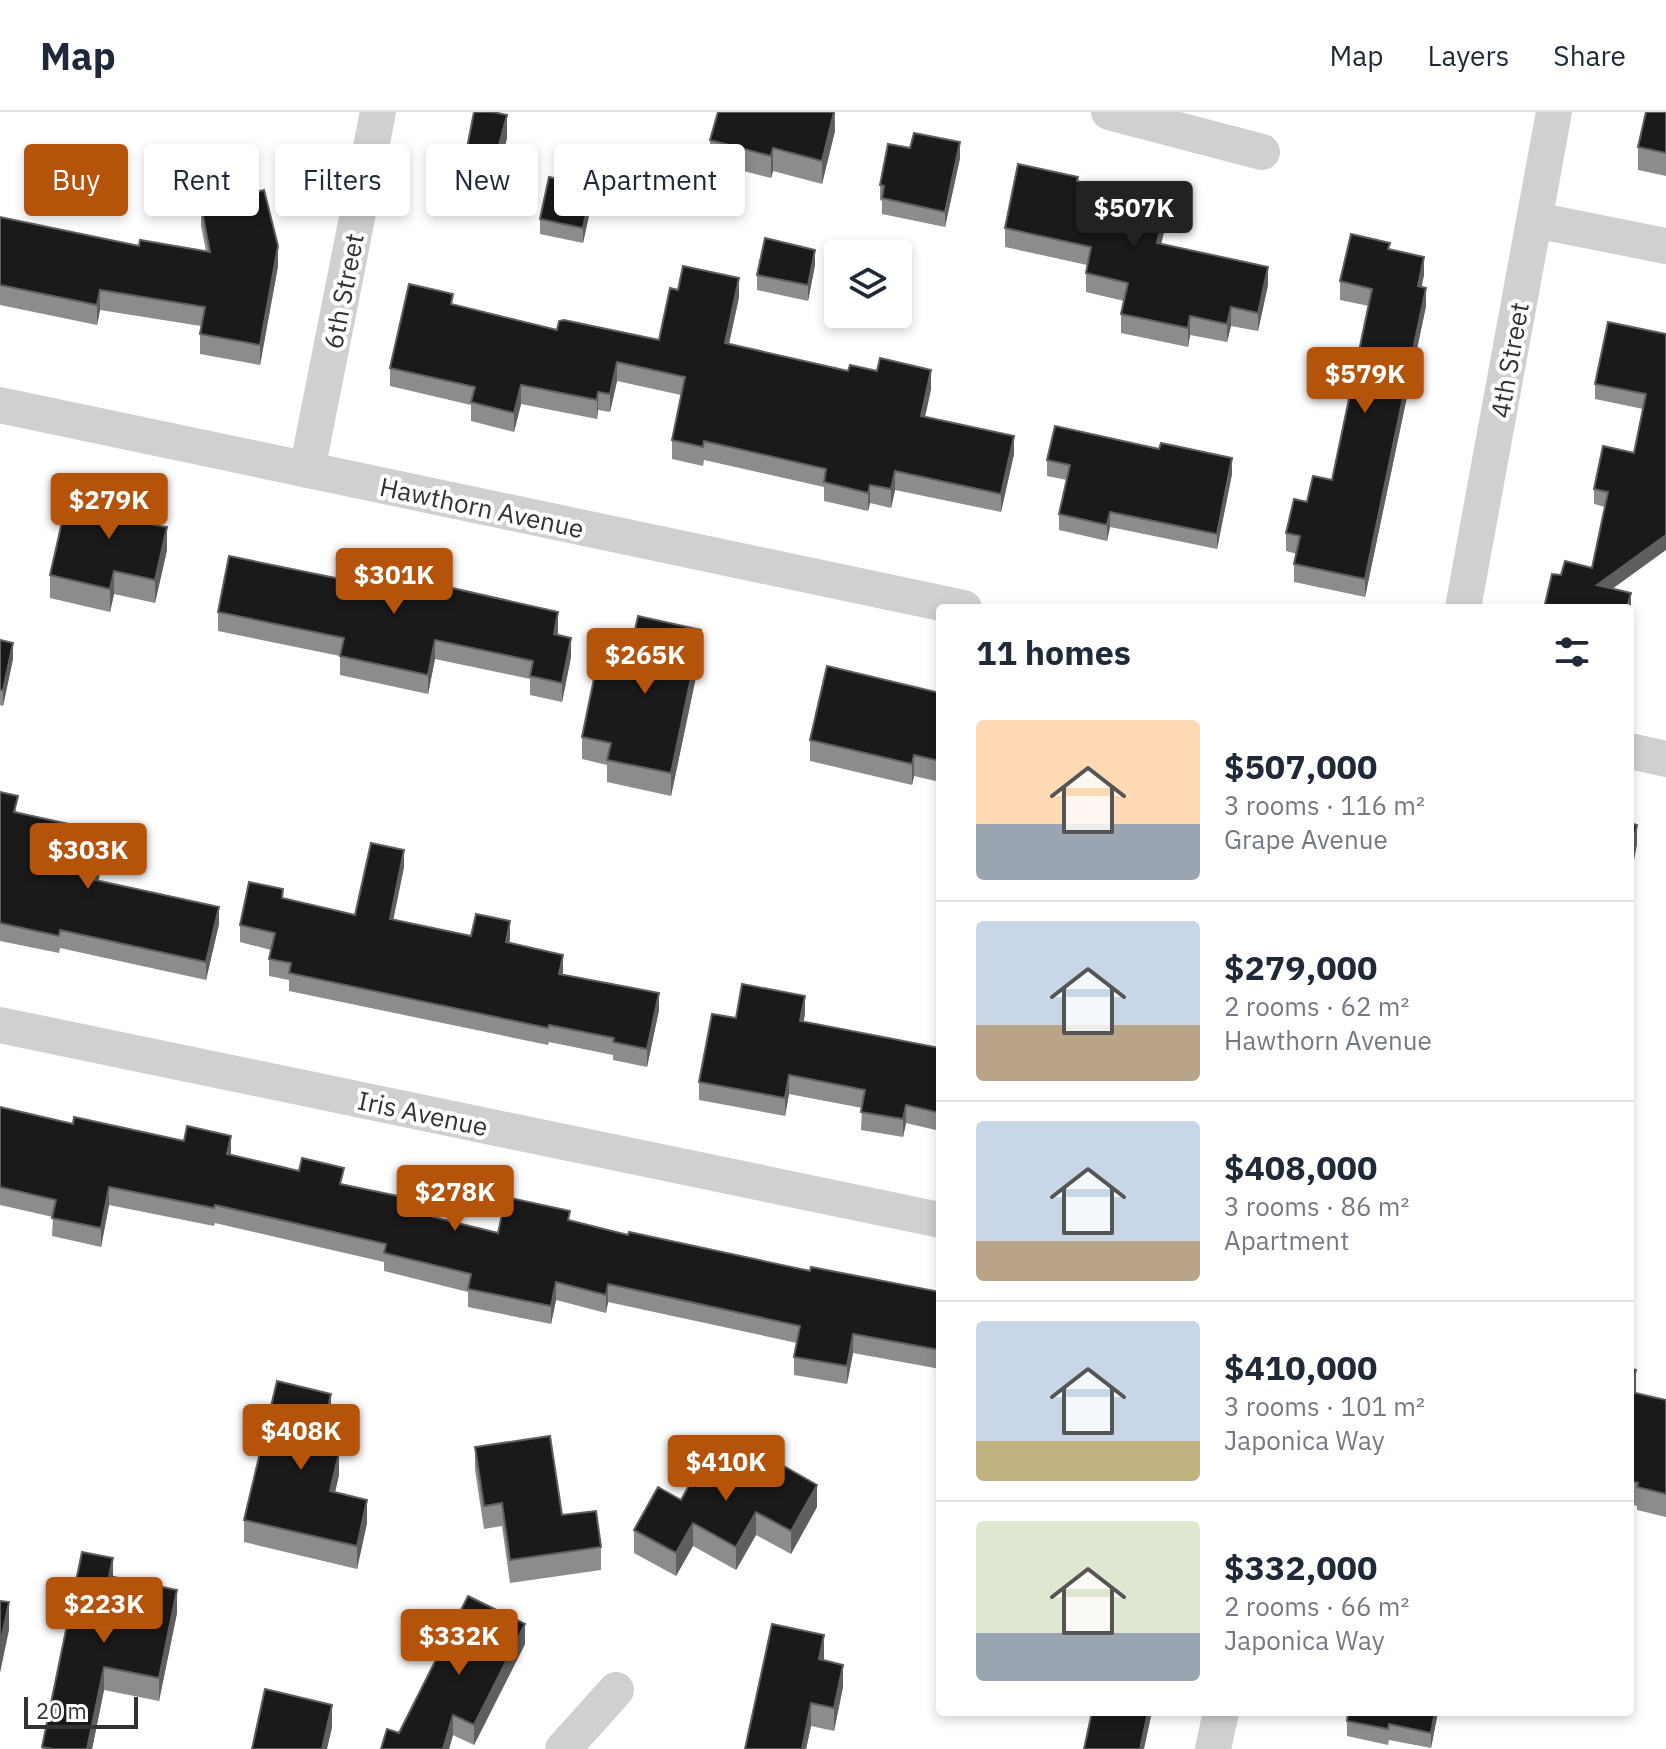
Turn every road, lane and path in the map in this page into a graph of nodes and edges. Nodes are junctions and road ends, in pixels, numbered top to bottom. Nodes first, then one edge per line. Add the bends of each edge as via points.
1 (378, 112) edge
2 (1109, 112) edge
3 (1554, 112) edge
4 (1262, 152) dead end
5 (1535, 220) junction
6 (1666, 246) edge
7 (0, 405) edge
8 (307, 470) junction
9 (945, 604) edge
10 (1464, 604) edge
11 (1634, 752) edge
12 (1666, 759) edge
13 (0, 1025) edge
14 (936, 1219) edge
15 (616, 1690) dead end
16 (1220, 1716) edge
17 (563, 1749) edge
18 (1213, 1749) edge

1 - 8 street, 6th Street
2 - 4 street
3 - 5 street, 4th Street
5 - 6 street
5 - 10 street, 4th Street
7 - 8 street, Hawthorn Avenue
8 - 9 street, Hawthorn Avenue
11 - 12 street
13 - 14 street, Iris Avenue
15 - 17 street
16 - 18 street

